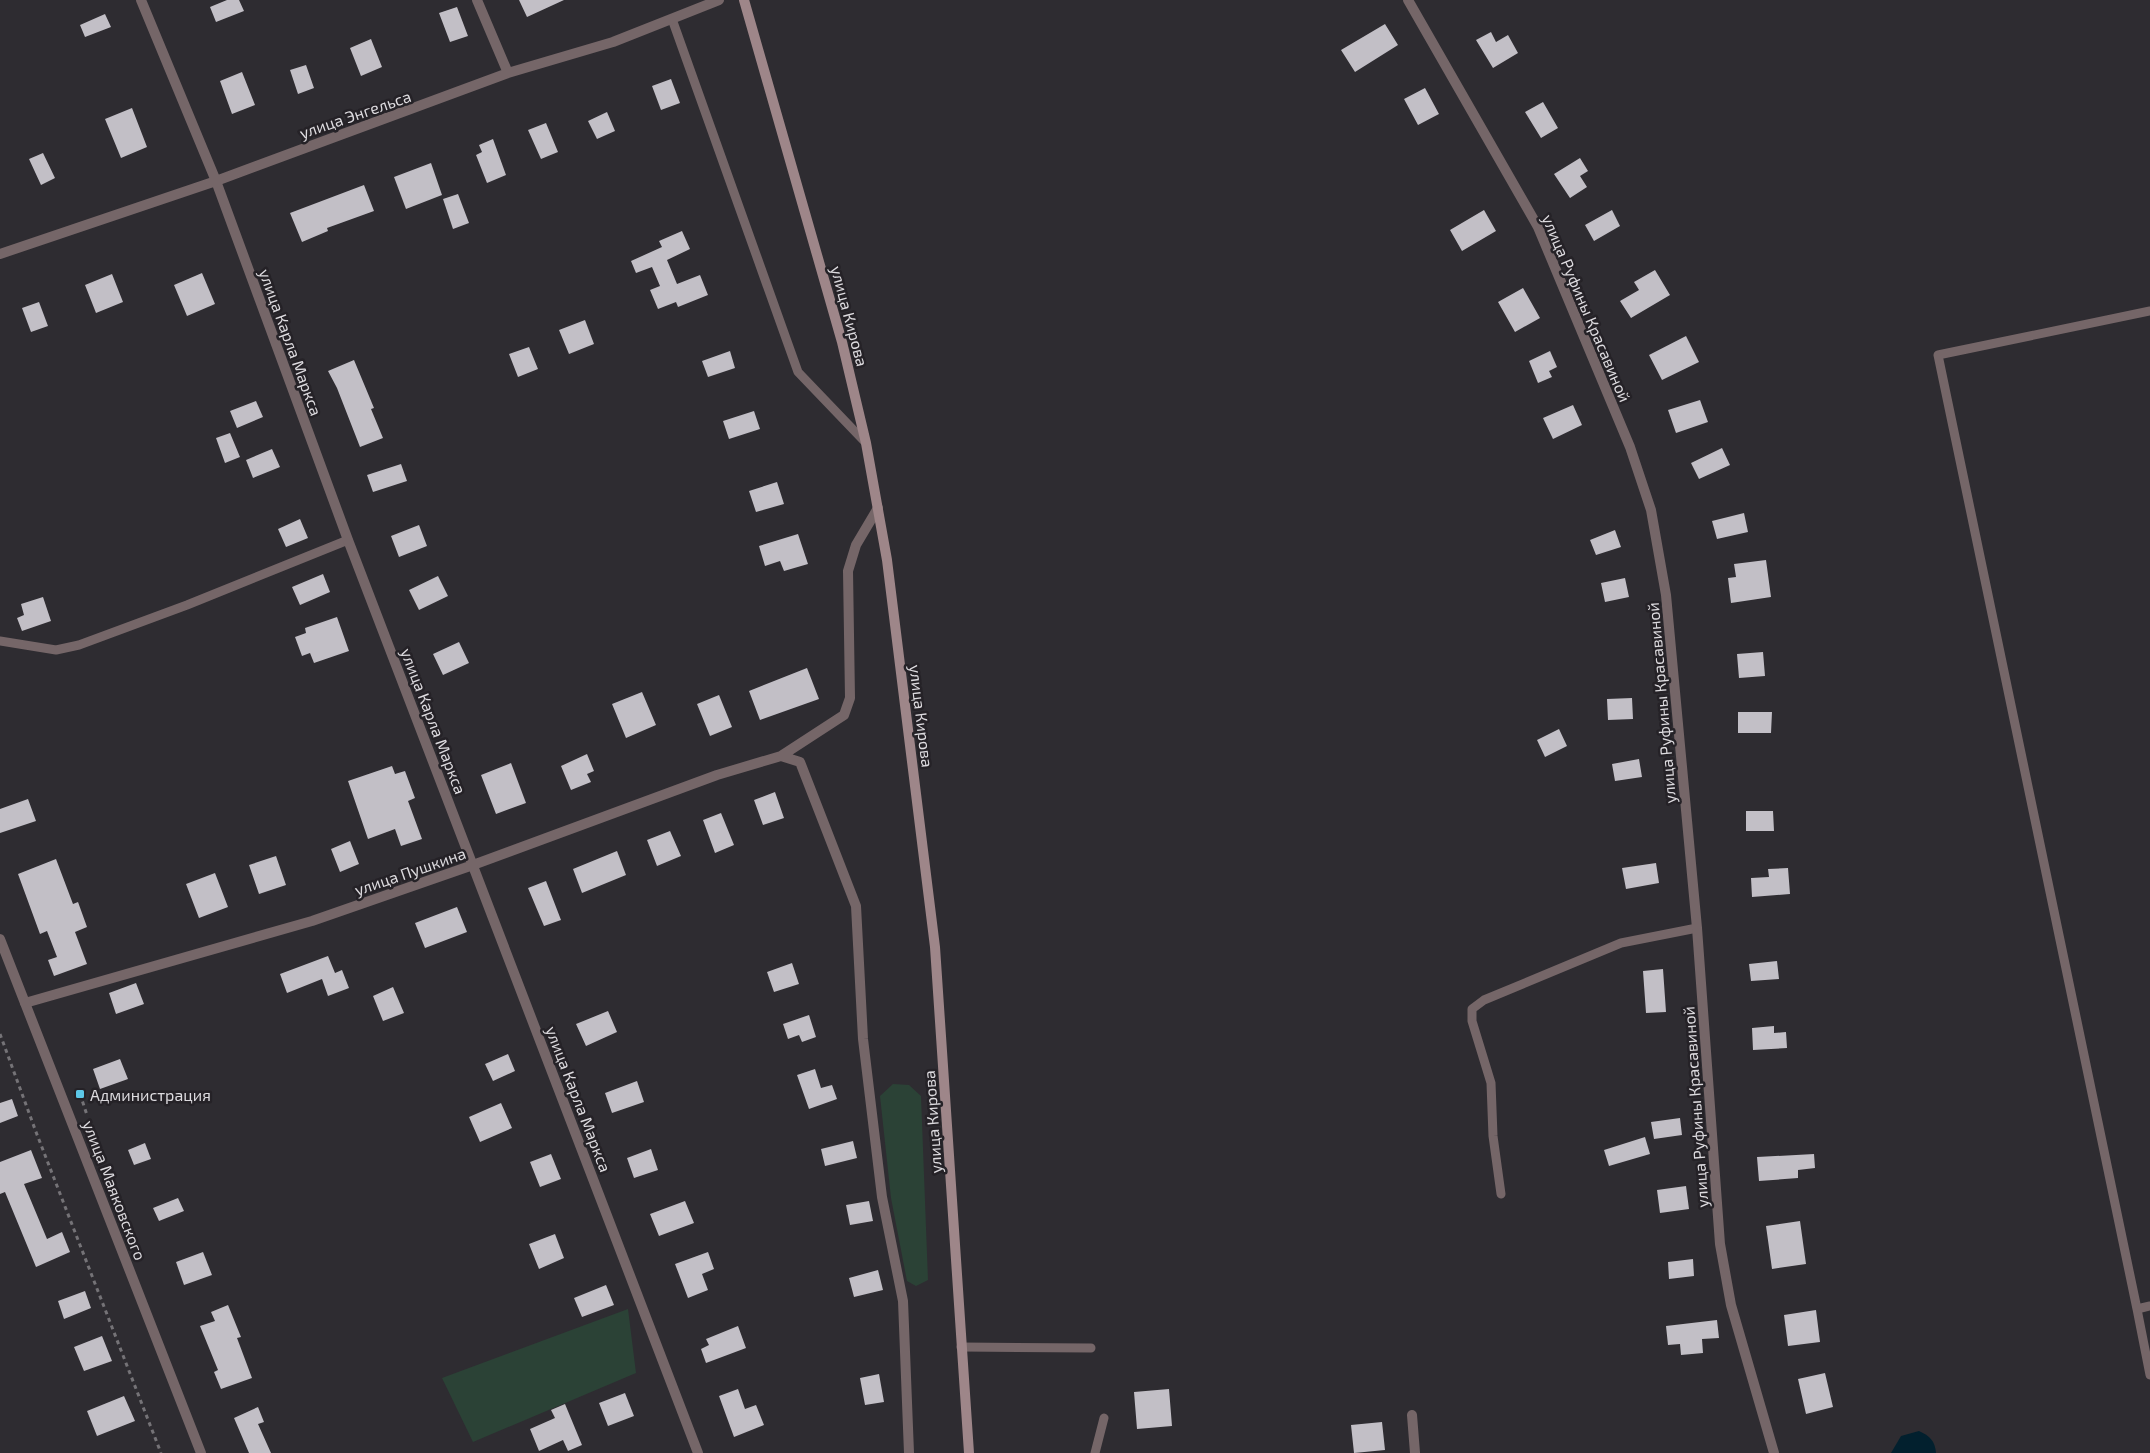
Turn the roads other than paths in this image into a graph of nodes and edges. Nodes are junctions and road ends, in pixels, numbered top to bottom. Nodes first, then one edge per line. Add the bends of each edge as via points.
1 (142, 0) edge
2 (477, 0) edge
3 (719, 0) edge
4 (744, 0) edge
5 (1408, 0) edge
6 (672, 19) junction
7 (508, 74) junction
8 (216, 181) junction
9 (0, 254) edge
10 (2150, 311) edge
11 (866, 443) junction
12 (878, 508) junction
13 (348, 540) junction
14 (0, 641) edge
15 (780, 756) junction
16 (474, 865) junction
17 (1697, 928) junction
18 (0, 939) edge
19 (25, 1003) junction
20 (1501, 1194) dead end
21 (2150, 1306) edge
22 (2136, 1309) junction
23 (962, 1347) junction
24 (1091, 1348) dead end
25 (2150, 1375) edge
26 (1412, 1414) dead end
27 (1104, 1418) dead end
28 (201, 1453) edge
29 (698, 1453) edge
30 (909, 1453) edge
31 (968, 1453) edge
32 (1095, 1453) edge
33 (1415, 1453) edge
34 (1774, 1453) edge

1 - 8 street, улица Карла Маркса
2 - 7 street
3 - 6 street, улица Энгельса
4 - 11 main road, улица Кирова via 842,342
5 - 17 street, улица Руфины Красавиной via 1538,227 1630,447 1651,510 1666,595
6 - 7 street, улица Энгельса via 613,42
6 - 11 lane via 798,372
7 - 8 street, улица Энгельса
8 - 9 street, улица Энгельса
8 - 13 street, улица Карла Маркса
10 - 22 lane via 1938,355
11 - 12 main road, улица Кирова
12 - 15 street, улица Пушкина via 856,545 848,571 850,698 844,715
12 - 23 main road, улица Кирова via 888,560 935,947
13 - 14 lane via 79,645 56,650
13 - 16 street, улица Карла Маркса
15 - 16 street, улица Пушкина via 718,774
15 - 30 street via 800,762 856,906 862,1039 882,1197 903,1301
16 - 19 street, улица Пушкина via 312,921
16 - 29 street, улица Карла Маркса
17 - 20 lane via 1621,943 1484,1000 1472,1009 1472,1021 1491,1083 1493,1136
17 - 34 street, улица Руфины Красавиной via 1720,1244 1730,1305
18 - 19 street, улица Маяковского
19 - 28 street, улица Маяковского
21 - 22 lane
22 - 25 lane
23 - 24 lane
23 - 31 main road, улица Кирова
26 - 33 street
27 - 32 lane

